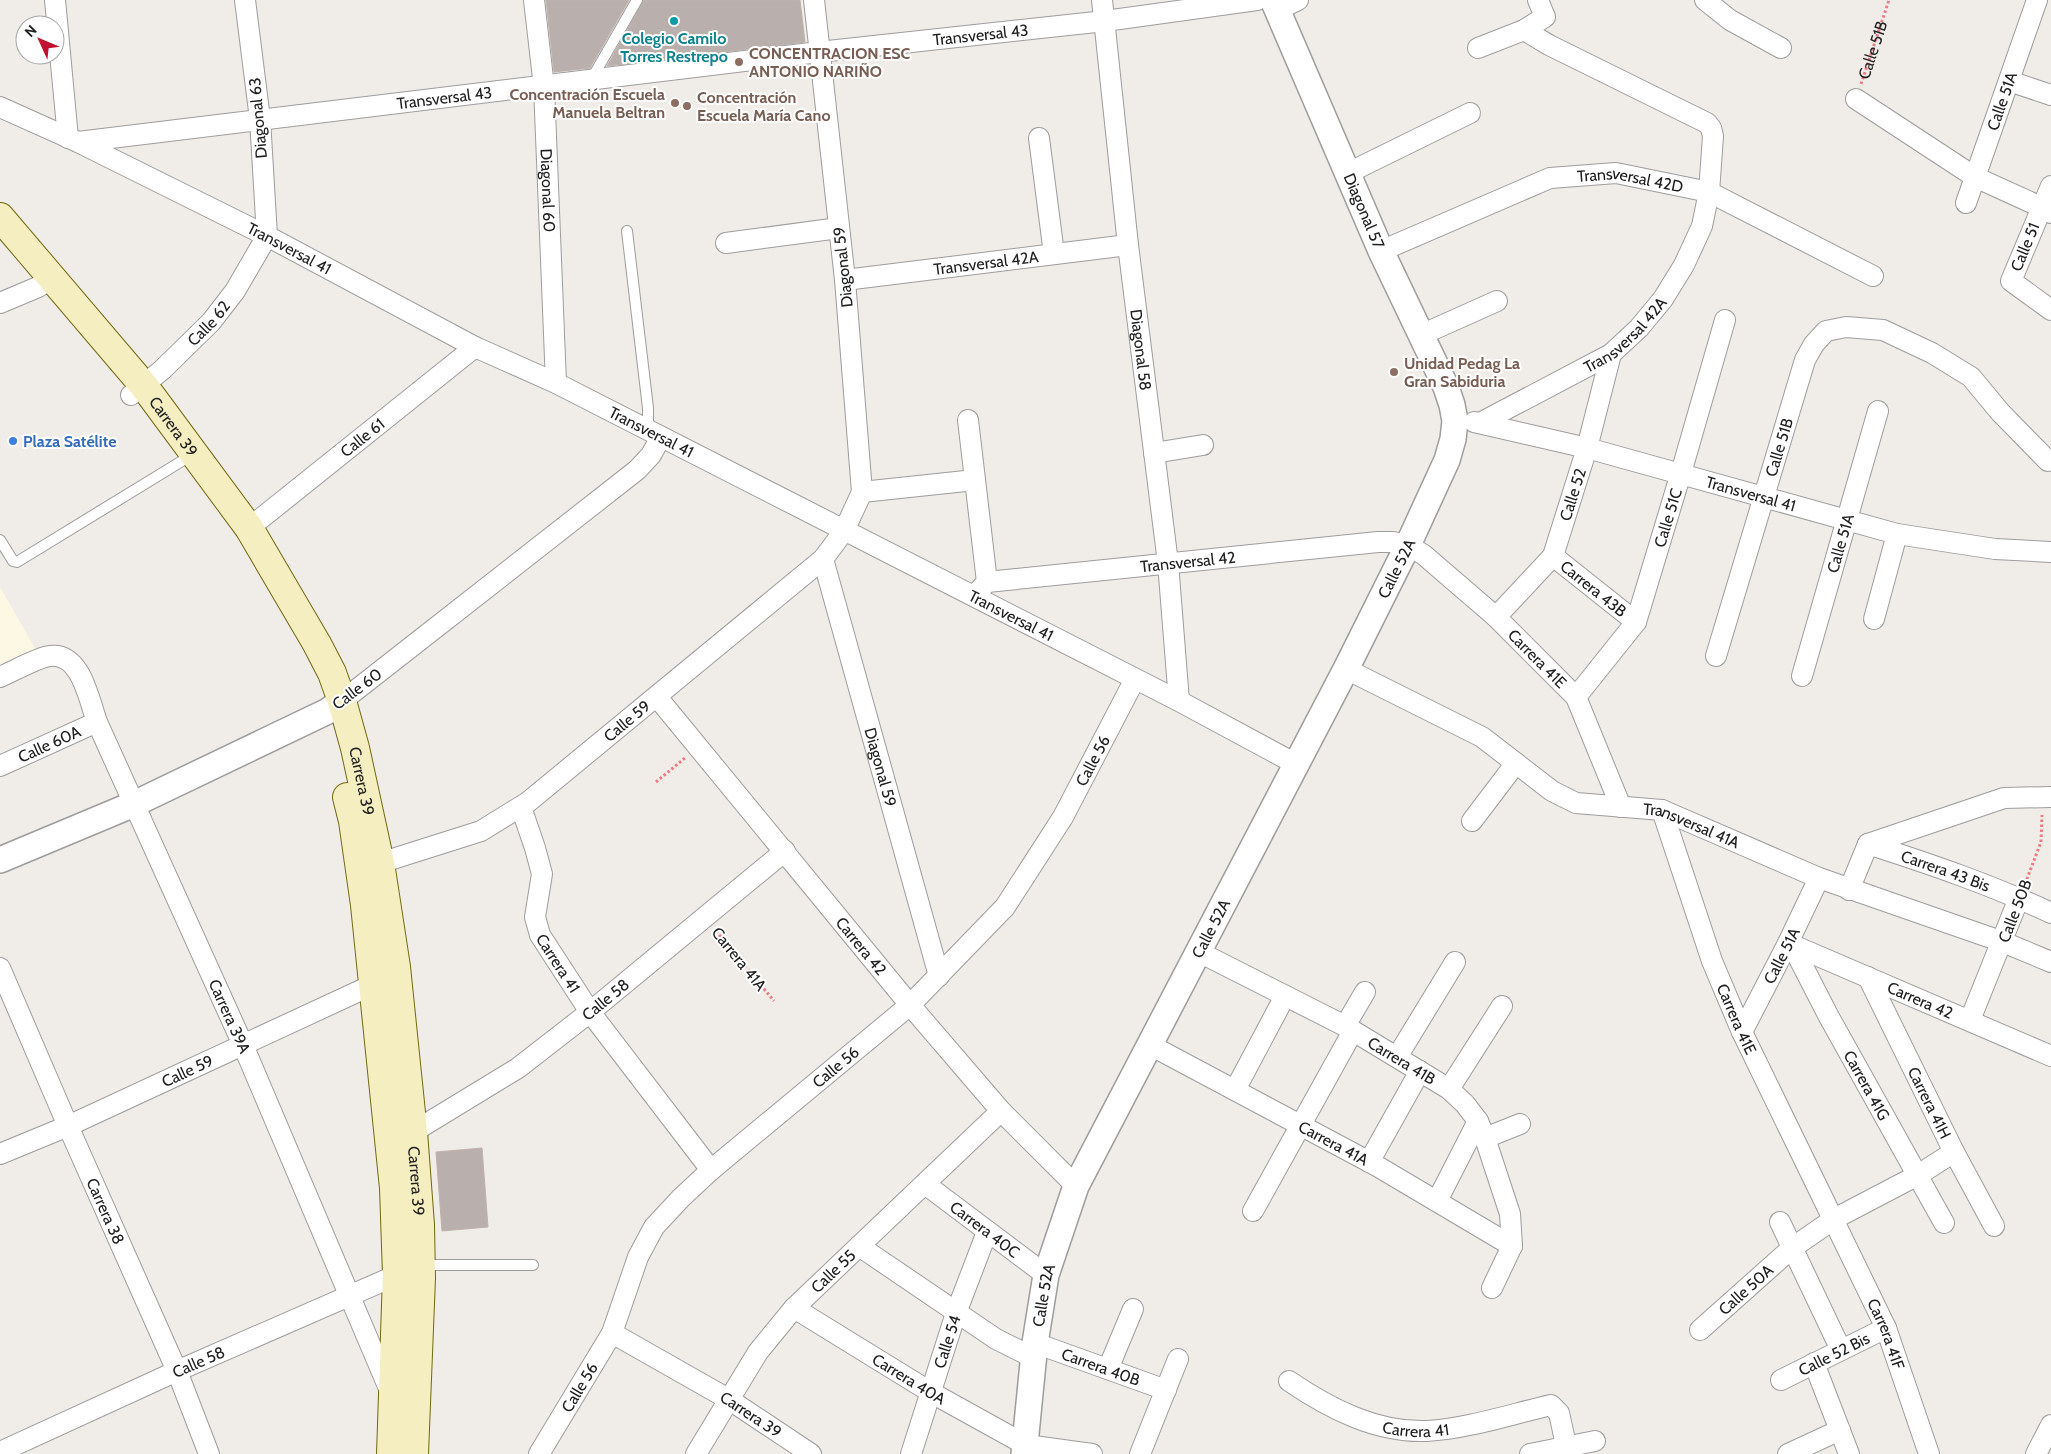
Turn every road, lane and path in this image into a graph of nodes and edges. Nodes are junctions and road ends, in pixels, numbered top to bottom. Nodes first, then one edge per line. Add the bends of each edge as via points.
1 (55, 0) edge
2 (245, 0) edge
3 (534, 0) edge
4 (637, 0) edge
5 (814, 0) edge
6 (1102, 0) edge
7 (1705, 0) edge
8 (1889, 0) edge
9 (2037, 0) edge
10 (1276, 2) edge
11 (1542, 9) edge
12 (1105, 21) junction
13 (1524, 30) junction
14 (1478, 48) dead end
15 (1782, 48) dead end
16 (819, 52) junction
17 (590, 81) junction
18 (2009, 81) junction
19 (544, 87) junction
20 (2051, 96) edge
21 (1856, 99) joint
22 (0, 108) edge
23 (1470, 113) dead end
24 (260, 120) junction
25 (1039, 138) dead end
26 (73, 140) junction
27 (1348, 173) junction
28 (1975, 177) junction
29 (2051, 186) edge
30 (1709, 192) junction
31 (1966, 204) dead end
32 (2046, 210) edge
33 (0, 218) edge
34 (839, 228) junction
35 (627, 232) dead end
36 (267, 236) junction
37 (0, 242) edge
38 (726, 243) dead end
39 (1128, 245) junction
40 (1381, 251) junction
41 (1054, 254) junction
42 (1873, 276) dead end
43 (845, 280) junction
44 (45, 282) junction
45 (1497, 301) dead end
46 (0, 303) edge
47 (2051, 310) edge
48 (1725, 320) dead end
49 (1421, 335) junction
50 (475, 347) junction
51 (1611, 354) junction
52 (556, 383) junction
53 (138, 390) junction
54 (1878, 411) dead end
55 (968, 420) dead end
56 (1455, 421) junction
57 (1480, 423) junction
58 (654, 433) junction
59 (1204, 445) dead end
60 (1587, 448) junction
61 (1154, 453) junction
62 (182, 461) junction
63 (2048, 461) dead end
64 (1681, 473) junction
65 (974, 480) junction
66 (862, 492) junction
67 (1763, 497) junction
68 (1848, 520) junction
69 (249, 528) junction
70 (844, 531) junction
71 (1898, 534) junction
72 (0, 540) edge
73 (1408, 545) junction
74 (2051, 552) edge
75 (1553, 556) junction
76 (823, 559) junction
77 (1168, 563) junction
78 (980, 589) junction
79 (1496, 616) junction
80 (1874, 620) dead end
81 (1636, 622) junction
82 (1716, 656) dead end
83 (1346, 669) junction
84 (1802, 676) dead end
85 (0, 678) edge
86 (1135, 679) junction
87 (658, 697) junction
88 (1576, 697) junction
89 (1179, 701) junction
90 (335, 706) junction
91 (97, 722) junction
92 (699, 746) junction
93 (1516, 763) junction
94 (1296, 764) junction
95 (0, 766) edge
96 (656, 782) dead end
97 (2047, 797) edge
98 (134, 804) junction
99 (521, 806) junction
100 (1621, 807) junction
101 (1662, 810) junction
102 (1472, 821) dead end
103 (1868, 844) junction
104 (785, 851) junction
105 (0, 860) edge
106 (380, 863) junction
107 (1819, 878) junction
108 (1849, 890) junction
109 (2019, 898) junction
110 (2051, 912) edge
111 (705, 917) junction
112 (2003, 942) junction
113 (1790, 944) junction
114 (1199, 952) junction
115 (1455, 962) dead end
116 (2051, 962) edge
117 (0, 968) edge
118 (939, 976) junction
119 (1868, 977) junction
120 (372, 985) junction
121 (1365, 992) dead end
122 (1285, 996) junction
123 (774, 1000) dead end
124 (910, 1004) junction
125 (1502, 1006) dead end
126 (590, 1012) junction
127 (1970, 1020) junction
128 (1349, 1029) junction
129 (1742, 1032) junction
130 (242, 1045) junction
131 (1150, 1045) junction
132 (2051, 1056) edge
133 (1397, 1057) junction
134 (1420, 1071) junction
135 (1235, 1090) junction
136 (1449, 1090) junction
137 (1000, 1112) junction
138 (1520, 1124) dead end
139 (1301, 1125) junction
140 (68, 1126) junction
141 (1482, 1130) junction
142 (413, 1132) junction
143 (1954, 1152) junction
144 (0, 1154) edge
145 (1369, 1162) junction
146 (712, 1170) junction
147 (1918, 1175) junction
148 (925, 1184) junction
149 (1076, 1186) junction
150 (1437, 1201) junction
151 (1253, 1211) dead end
152 (1834, 1219) junction
153 (1780, 1222) dead end
154 (1944, 1224) dead end
155 (1994, 1226) dead end
156 (987, 1232) junction
157 (859, 1246) junction
158 (1512, 1246) junction
159 (1792, 1248) junction
160 (533, 1265) dead end
161 (409, 1270) junction
162 (1046, 1275) junction
163 (1492, 1288) dead end
164 (350, 1297) junction
165 (794, 1308) junction
166 (1133, 1309) dead end
167 (956, 1313) junction
168 (1886, 1328) junction
169 (1700, 1330) dead end
170 (612, 1333) junction
171 (1035, 1350) junction
172 (1841, 1350) junction
173 (1178, 1359) dead end
174 (1814, 1363) junction
175 (1108, 1369) junction
176 (177, 1371) junction
177 (1781, 1380) dead end
178 (1289, 1381) dead end
179 (1166, 1390) junction
180 (932, 1393) junction
181 (392, 1395) junction
182 (730, 1400) junction
183 (2051, 1425) edge
184 (1840, 1430) junction
185 (1595, 1441) dead end
186 (1025, 1449) edge
187 (1568, 1450) edge
188 (0, 1452) edge
189 (209, 1454) edge
190 (390, 1454) edge
191 (414, 1454) edge
192 (539, 1454) edge
193 (696, 1454) edge
194 (811, 1454) edge
195 (911, 1454) edge
196 (1092, 1454) edge
197 (1140, 1454) edge
198 (1530, 1454) edge
199 (1788, 1454) edge
200 (1849, 1454) edge
201 (1929, 1454) edge
202 (2036, 1454) edge

1 - 26 street
2 - 24 street, Diagonal 63
3 - 19 street, Diagonal 60
4 - 17 lane
5 - 16 street, Diagonal 59
6 - 12 street, Diagonal 58
7 - 15 street via 1730,20
8 - 21 path, Calle 51B
9 - 18 street, Calle 51A
10 - 12 street, Transversal 43
10 - 27 street, Diagonal 57
11 - 13 street
12 - 16 street, Transversal 43
12 - 39 street, Diagonal 58
13 - 14 street
13 - 30 street, Transversal 42A via 1707,123 1713,136
16 - 17 street, Transversal 43
16 - 34 street, Diagonal 59
17 - 19 street, Transversal 43
18 - 20 street
18 - 28 street, Calle 51A
19 - 24 street, Transversal 43
19 - 52 street, Diagonal 60
21 - 28 street
22 - 26 street, Transversal 41
23 - 27 street
24 - 26 street, Transversal 43
24 - 36 street, Diagonal 63
25 - 41 street
26 - 36 street, Transversal 41
27 - 40 street, Diagonal 57
28 - 31 street, Calle 51A
28 - 32 street
29 - 32 street, Calle 51
30 - 40 street, Transversal 42D via 1616,173 1550,178
30 - 42 street, Transversal 42D
30 - 51 street, Transversal 42A via 1702,226 1684,265 1663,299
32 - 47 street, Calle 51 via 2011,281
33 - 44 main road, Carrera 39
34 - 38 street
34 - 43 street, Diagonal 59
35 - 58 lane via 648,408
36 - 50 street, Transversal 41
36 - 53 street, Calle 62 via 235,291 211,322
37 - 44 main road, Carrera 39
39 - 41 street, Transversal 42A
39 - 61 street, Diagonal 58
40 - 49 street, Diagonal 57
41 - 43 street, Transversal 42A
43 - 66 street, Diagonal 59
44 - 46 street
44 - 53 main road, Carrera 39
45 - 49 street
48 - 64 street, Calle 51C
49 - 56 street, Diagonal 57 via 1446,387
50 - 52 street, Transversal 41
50 - 69 street, Calle 61
51 - 57 street, Transversal 42A
51 - 60 street, Calle 52
52 - 58 street, Transversal 41
53 - 62 main road, Carrera 39
53 - 69 main road, Carrera 39 via 173,423
54 - 68 street, Calle 51A
55 - 65 street
56 - 57 street, Transversal 41
56 - 73 street, Calle 52A via 1447,460
57 - 60 street, Transversal 41
58 - 70 street, Transversal 41
58 - 90 street, Calle 60 via 651,455 637,470
59 - 61 street
60 - 64 street, Transversal 41
60 - 75 street, Calle 52
61 - 77 street, Diagonal 58
62 - 72 lane via 17,562 13,561
62 - 90 main road, Carrera 39 via 236,538 316,679
63 - 67 street, Calle 51B via 1971,377 1932,353 1883,330 1846,327 1826,331 1805,360
64 - 67 street, Transversal 41
64 - 81 street, Calle 51C
65 - 66 street
65 - 78 street
66 - 70 street, Diagonal 59
67 - 68 street, Transversal 41
67 - 82 street, Calle 51B
68 - 71 street, Transversal 41
68 - 84 street, Calle 51A
69 - 90 main road, Carrera 39 via 332,673
70 - 76 street, Calle 59
70 - 78 street, Transversal 41
71 - 74 street, Transversal 41 via 1995,549
71 - 80 street
73 - 77 street, Transversal 42 via 1378,542
73 - 79 street, Carrera 41E
73 - 83 street, Calle 52A
75 - 79 street, Calle 52
75 - 81 street, Carrera 43B
76 - 87 street, Calle 59
76 - 118 street, Diagonal 59
77 - 78 street, Transversal 42
77 - 89 street, Diagonal 58
78 - 86 street, Transversal 41
79 - 88 street, Carrera 41E
81 - 88 street, Calle 51C
83 - 93 street, Transversal 41A via 1482,737
83 - 94 street, Calle 52A
85 - 91 street, Carrera 39A via 48,656 62,656 78,671
86 - 89 street, Transversal 41
86 - 118 street, Calle 56 via 1063,817 1010,898
87 - 92 street, Carrera 42
87 - 99 street, Calle 59
88 - 100 street, Carrera 41E
89 - 94 street, Transversal 41
90 - 98 street, Calle 60
90 - 106 main road, Carrera 39 via 356,748
90 - 120 main road, Carrera 39 via 365,905
91 - 95 street, Calle 60A
91 - 98 street, Carrera 39A
92 - 96 path
92 - 104 street, Carrera 42
93 - 100 street, Transversal 41A via 1552,791 1576,803
93 - 102 street
94 - 114 street, Calle 52A
97 - 103 street via 2004,798
97 - 109 path, Calle 50B via 2041,842
98 - 105 street, Calle 60
98 - 130 street, Carrera 39A
99 - 106 street, Calle 59 via 481,831
99 - 126 street, Carrera 41 via 542,874 535,917 540,935
100 - 101 street, Transversal 41A
101 - 107 street, Transversal 41A
101 - 129 street, Carrera 41E via 1712,961
103 - 108 street
103 - 109 street, Carrera 43 Bis
104 - 111 street, Calle 58
104 - 124 street, Carrera 42
106 - 142 main road, Carrera 39 via 396,967
107 - 108 street, Transversal 41A
107 - 113 street, Calle 51A
108 - 112 street, Transversal 41A
109 - 110 street, Carrera 43 Bis
109 - 112 street, Calle 50B
111 - 123 path, Carrera 41A
111 - 126 street, Calle 58
112 - 116 street, Transversal 41A
112 - 127 street, Calle 50B
113 - 119 street, Carrera 42
113 - 129 street, Calle 51A
113 - 147 street, Carrera 41G
114 - 122 street, Carrera 41B
114 - 131 street, Calle 52A
115 - 133 street
117 - 140 street, Carrera 38
118 - 124 street, Calle 56
119 - 127 street, Carrera 42
119 - 143 street, Carrera 41H
120 - 130 street, Calle 59
120 - 161 main road, Carrera 39 via 394,1188
121 - 128 street
122 - 128 street, Carrera 41B
122 - 135 street
124 - 137 street, Carrera 42
124 - 146 street, Calle 56
125 - 136 street
126 - 142 street, Calle 58 via 518,1068
126 - 146 street, Carrera 41
127 - 132 street, Carrera 42
128 - 133 street, Carrera 41B
128 - 139 street
129 - 152 street, Carrera 41E
130 - 140 street, Calle 59
130 - 164 street, Carrera 39A
131 - 135 street, Carrera 41A
131 - 149 street, Calle 52A
133 - 134 street, Carrera 41B
134 - 136 street, Carrera 41B
134 - 145 street
135 - 139 street, Carrera 41A
136 - 141 street, Carrera 41B via 1465,1104
137 - 148 street, Calle 55
137 - 149 street, Carrera 42
138 - 141 street
139 - 145 street, Carrera 41A
139 - 151 street
140 - 144 street, Calle 59
140 - 176 street, Carrera 38
141 - 150 street
141 - 158 street, Carrera 41B via 1510,1214
142 - 161 main road, Carrera 39
143 - 147 street
143 - 155 street, Carrera 41H
145 - 150 street, Carrera 41A
146 - 170 street, Calle 56 via 654,1227 638,1257
147 - 152 street
147 - 154 street, Carrera 41G
148 - 156 street, Carrera 40C
148 - 157 street, Calle 55
149 - 162 street, Calle 52A
150 - 158 street, Carrera 41A
152 - 159 street
152 - 168 street, Carrera 41F
153 - 159 street
156 - 162 street, Carrera 40C
156 - 167 street, Calle 54
157 - 165 street, Calle 55
157 - 167 street
158 - 163 street
159 - 169 street, Calle 50A
159 - 172 street
160 - 161 lane
161 - 164 street, Calle 58
161 - 181 main road, Carrera 39
161 - 191 main road, Carrera 39 via 420,1332
162 - 171 street, Calle 52A
164 - 176 street, Calle 58
164 - 181 street, Carrera 39A
165 - 180 street, Carrera 40A
165 - 182 street, Calle 55 via 758,1352
166 - 175 street
167 - 171 street, Carrera 40B via 996,1339
167 - 180 street, Calle 54
168 - 172 street, Calle 52 Bis
168 - 201 street, Carrera 41F
170 - 182 street, Carrera 39
170 - 192 street, Calle 56
171 - 175 street, Carrera 40B
171 - 186 street, Calle 52A
172 - 174 street, Calle 52 Bis
173 - 179 street
174 - 177 street, Calle 52 Bis
174 - 184 street
175 - 179 street, Carrera 40B
176 - 188 street, Calle 58
176 - 189 street, Carrera 38
178 - 187 street, Carrera 41 via 1348,1415 1392,1428 1446,1429 1551,1405 1559,1413
179 - 197 street
180 - 186 street, Carrera 40A
180 - 195 street, Calle 54
181 - 190 main road, Carrera 39
182 - 193 street, Calle 55
182 - 194 street, Carrera 39
183 - 202 street
184 - 199 street
184 - 200 street
185 - 187 street
186 - 196 street
187 - 198 street

